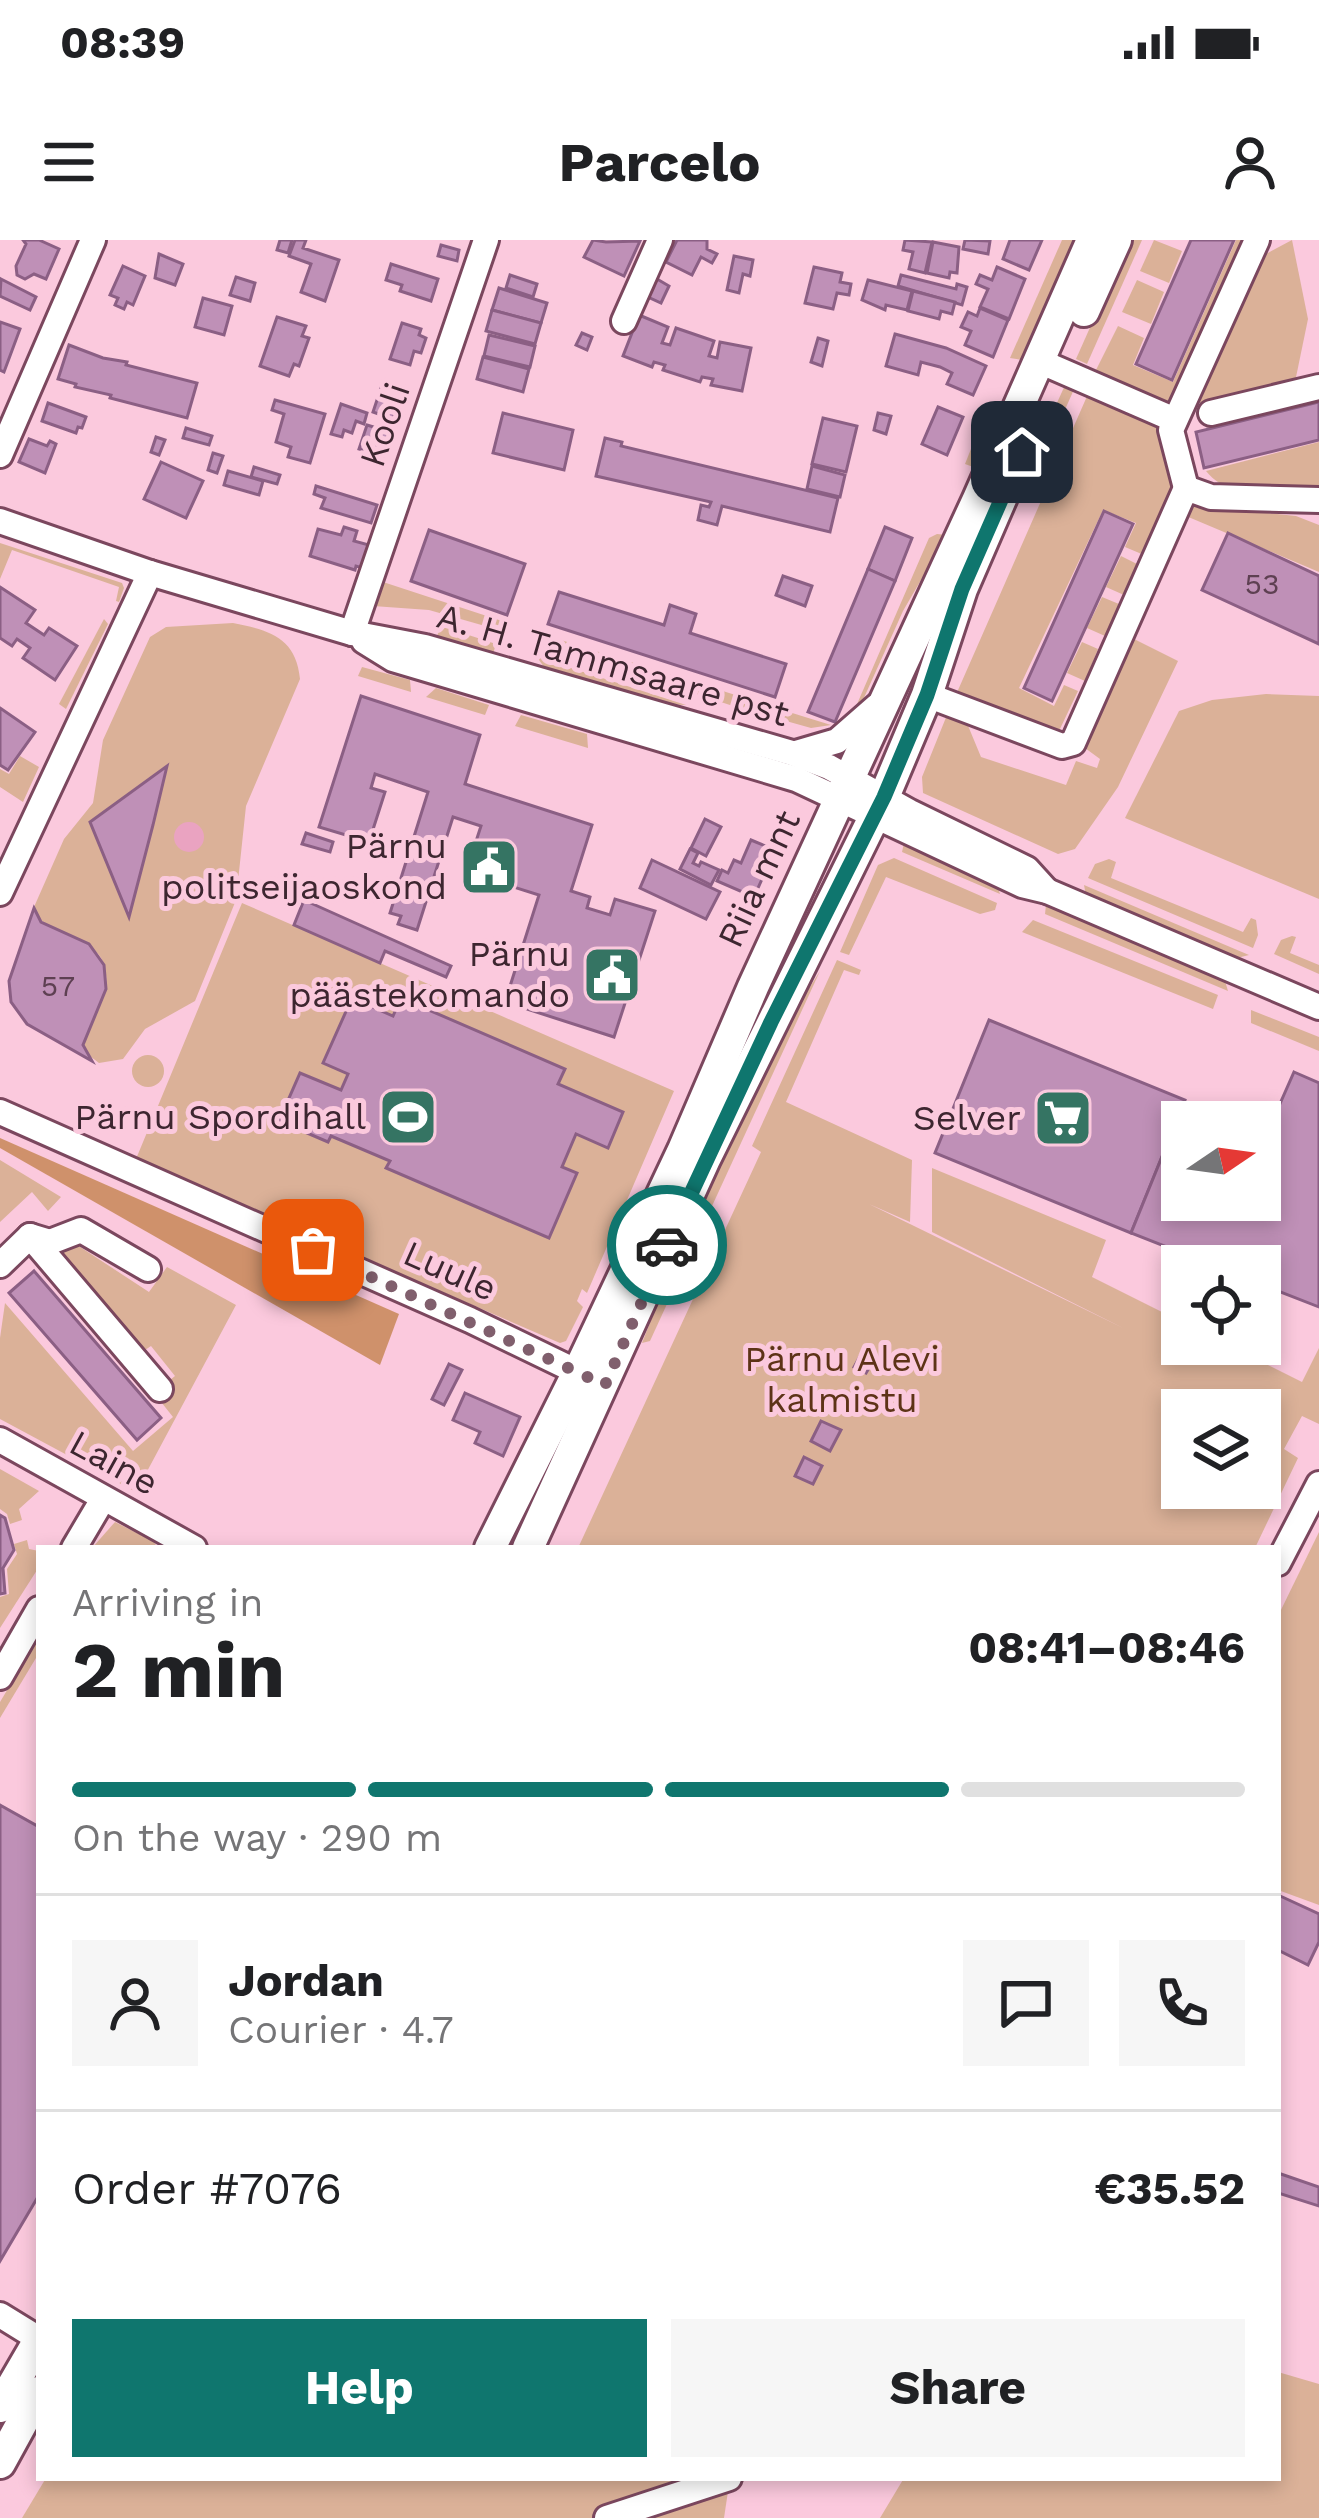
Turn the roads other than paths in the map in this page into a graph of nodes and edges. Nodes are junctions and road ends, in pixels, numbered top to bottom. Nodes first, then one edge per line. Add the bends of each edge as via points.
1 (93, 240) edge
2 (486, 240) edge
3 (661, 240) edge
4 (1092, 240) edge
5 (1116, 240) edge
6 (1257, 240) edge
7 (624, 321) dead end
8 (1048, 365) junction
9 (1319, 387) edge
10 (1211, 413) dead end
11 (1175, 420) junction
12 (0, 455) edge
13 (1186, 488) junction
14 (1319, 500) edge
15 (0, 521) edge
16 (150, 573) junction
17 (352, 633) junction
18 (927, 695) junction
19 (888, 696) junction
20 (792, 753) junction
21 (845, 788) junction
22 (879, 807) junction
23 (0, 892) edge
24 (1319, 1007) edge
25 (0, 1112) edge
26 (30, 1236) junction
27 (0, 1265) edge
28 (148, 1269) dead end
29 (592, 1378) junction
30 (160, 1389) dead end
31 (0, 1440) edge
32 (1319, 1484) edge
33 (104, 1498) junction
34 (76, 1545) edge
35 (189, 1545) edge
36 (492, 1545) edge
37 (529, 1545) edge
38 (1281, 1557) edge
39 (36, 1615) edge
40 (0, 1677) edge
41 (0, 2314) edge
42 (36, 2337) edge
43 (36, 2344) edge
44 (36, 2397) edge
45 (0, 2407) edge
46 (0, 2463) edge
47 (720, 2481) edge
48 (607, 2518) edge

1 - 12 street
2 - 17 street, Kooli
3 - 7 street
4 - 8 main road, Riia mnt
5 - 8 main road, Riia mnt
6 - 11 street
8 - 11 street
8 - 18 main road, Riia mnt
8 - 19 main road, Riia mnt
9 - 10 street
11 - 13 street
13 - 14 street via 1211,497
13 - 18 street via 1073,742 1062,746
15 - 16 street, A. H. Tammsaare pst
16 - 17 street, A. H. Tammsaare pst
16 - 23 street
17 - 20 street, A. H. Tammsaare pst
17 - 21 street, A. H. Tammsaare pst via 393,658
18 - 22 main road, Riia mnt
19 - 20 street via 837,741
19 - 21 main road, Riia mnt
20 - 21 street, A. H. Tammsaare pst
21 - 22 street
21 - 29 main road, Riia mnt
22 - 24 street via 1027,869 1047,891
22 - 29 main road, Riia mnt
25 - 29 street, Luule
26 - 27 street
26 - 28 street via 50,1242 81,1230
26 - 30 street
29 - 36 main road, Riia mnt
29 - 37 main road, Riia mnt
31 - 33 street, Laine
32 - 38 street
33 - 34 street
33 - 35 street, Laine
39 - 40 street
41 - 42 street
43 - 45 main road
44 - 46 main road
47 - 48 street

